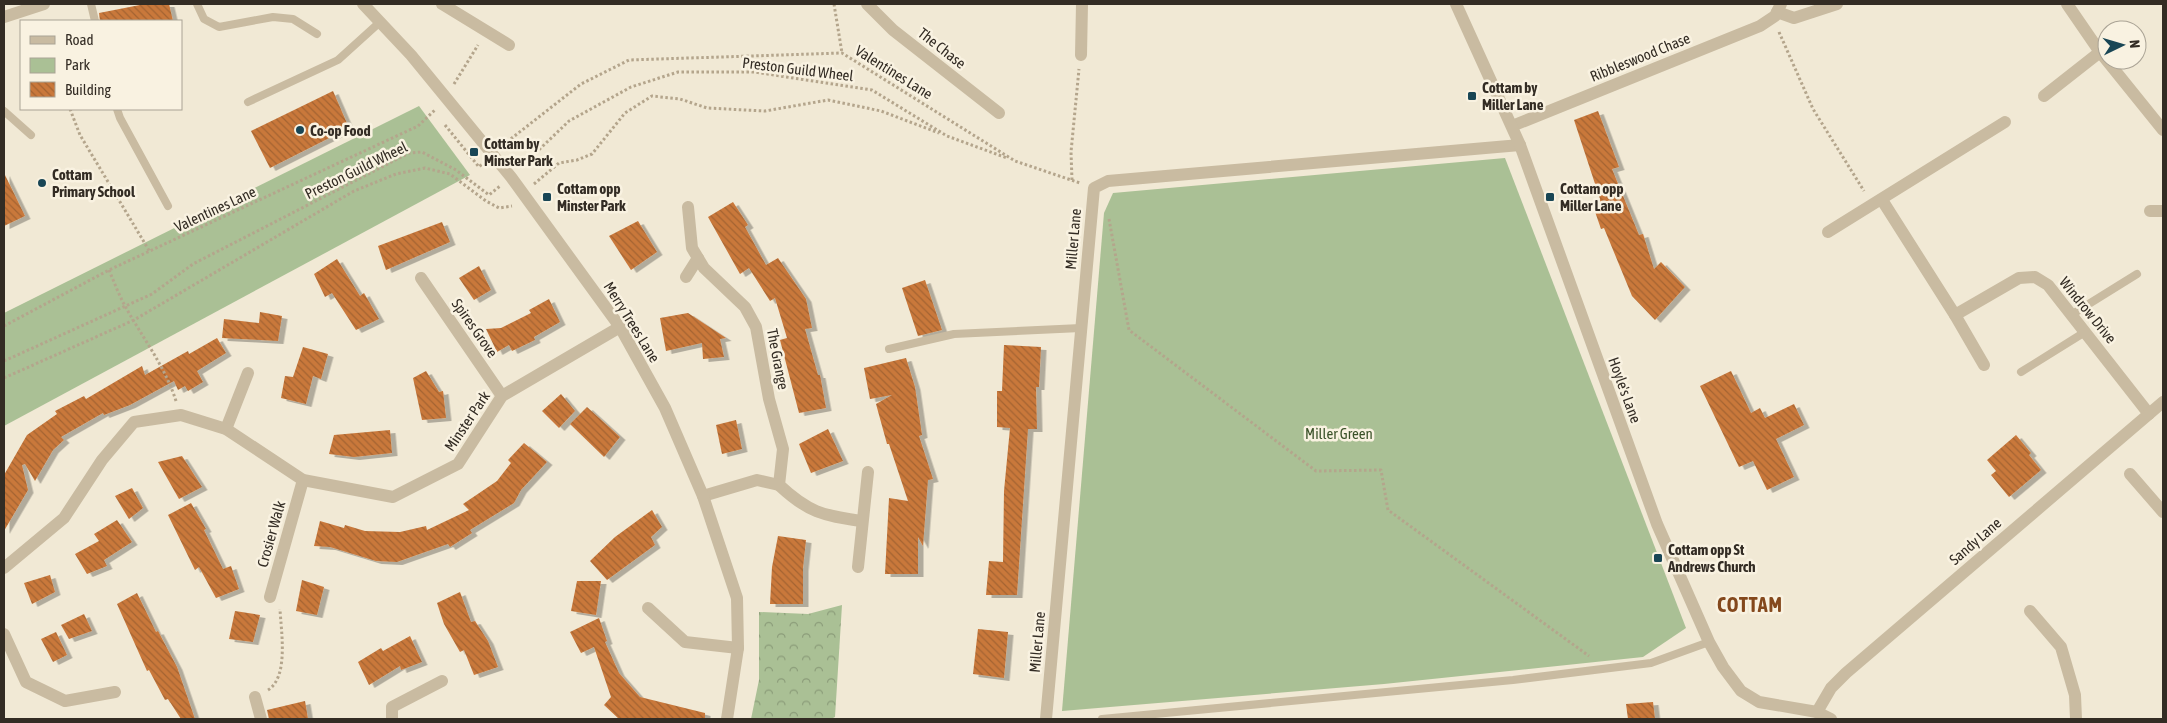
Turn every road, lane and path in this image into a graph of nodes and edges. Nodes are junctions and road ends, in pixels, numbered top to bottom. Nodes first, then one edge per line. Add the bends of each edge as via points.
1 (44, 4) edge
2 (91, 4) edge
3 (197, 4) edge
4 (363, 4) edge
5 (442, 4) edge
6 (834, 4) edge
7 (868, 4) edge
8 (1082, 4) edge
9 (1456, 4) edge
10 (1836, 4) edge
11 (2068, 4) edge
12 (1776, 12) edge
13 (4, 17) edge
14 (95, 20) edge
15 (380, 22) junction
16 (486, 31) junction
17 (317, 34) dead end
18 (509, 45) dead end
19 (2097, 48) edge
20 (842, 53) junction
21 (2097, 54) edge
22 (1080, 55) joint
23 (2115, 70) edge
24 (457, 80) dead end
25 (2044, 96) dead end
26 (248, 102) dead end
27 (70, 110) edge
28 (117, 110) edge
29 (4, 111) edge
30 (434, 111) dead end
31 (999, 113) dead end
32 (2004, 122) dead end
33 (1512, 126) junction
34 (2163, 130) edge
35 (31, 135) dead end
36 (947, 136) junction
37 (508, 141) dead end
38 (1520, 145) junction
39 (1015, 161) junction
40 (510, 177) junction
41 (1072, 180) junction
42 (1094, 188) junction
43 (524, 196) junction
44 (1877, 203) junction
45 (168, 206) dead end
46 (688, 207) dead end
47 (2150, 211) dead end
48 (2163, 211) edge
49 (1108, 215) dead end
50 (1828, 232) dead end
51 (150, 252) junction
52 (698, 258) junction
53 (109, 270) junction
54 (2137, 274) dead end
55 (686, 277) dead end
56 (420, 278) dead end
57 (124, 305) junction
58 (1955, 315) junction
59 (2071, 315) junction
60 (134, 320) junction
61 (4, 326) edge
62 (620, 327) junction
63 (1081, 328) junction
64 (2085, 332) junction
65 (888, 349) dead end
66 (4, 361) edge
67 (1984, 365) dead end
68 (2021, 372) dead end
69 (248, 374) dead end
70 (4, 378) edge
71 (502, 396) junction
72 (2163, 402) edge
73 (2149, 414) junction
74 (181, 415) junction
75 (226, 429) junction
76 (868, 472) dead end
77 (2130, 474) dead end
78 (303, 480) junction
79 (779, 485) junction
80 (703, 496) junction
81 (2163, 512) edge
82 (861, 521) junction
83 (858, 567) dead end
84 (4, 568) edge
85 (270, 597) joint
86 (648, 608) dead end
87 (2030, 611) dead end
88 (4, 634) edge
89 (1709, 642) junction
90 (738, 648) junction
91 (1594, 670) junction
92 (442, 681) dead end
93 (115, 692) dead end
94 (255, 697) joint
95 (1817, 712) junction
96 (261, 719) edge
97 (392, 719) edge
98 (728, 719) edge
99 (1046, 719) edge
100 (1102, 719) edge
101 (1831, 719) edge
102 (2076, 719) edge

1 - 13 street
2 - 14 lane
3 - 17 lane via 204,19 219,27 280,17 293,19
4 - 15 street, Merry Trees Lane
5 - 16 street
6 - 20 path
7 - 31 street, The Chase via 893,30
8 - 22 street
9 - 33 street, Hoyle's Lane
10 - 12 street via 1794,18
11 - 19 street
12 - 33 street, Ribbleswood Chase via 1760,26
12 - 44 path via 1780,34 1813,109
15 - 26 lane via 338,60
15 - 40 street, Merry Trees Lane via 411,55
16 - 18 street
16 - 24 path
20 - 37 path, Valentines Lane via 629,60 581,84
20 - 39 path, Valentines Lane
21 - 25 street
22 - 41 path via 1071,152
23 - 34 street
27 - 51 path via 80,135
28 - 45 lane
29 - 35 lane
30 - 51 path, Valentines Lane via 418,126
32 - 44 street
33 - 38 street, Hoyle's Lane
36 - 39 path, Preston Guild Wheel
36 - 40 path, Preston Guild Wheel via 872,90 754,72 678,72 631,87 569,121
36 - 43 path via 881,111 828,100 765,111 707,108 680,99 652,96 624,113 592,154 559,163 539,178
38 - 42 street via 1108,181
38 - 89 street, Hoyle's Lane via 1657,524
39 - 41 path, Valentines Lane
40 - 43 street, Merry Trees Lane
40 - 57 path, Preston Guild Wheel via 488,195 456,170 422,152 409,153 194,264 152,294
41 - 42 path, Valentines Lane
42 - 63 street, Miller Lane
43 - 60 path via 511,206 499,208 450,174 425,168 396,174 354,191
43 - 62 street, Merry Trees Lane
44 - 50 street
44 - 58 street
46 - 52 street, The Grange via 692,248
47 - 48 street
49 - 91 path via 1130,330 1316,471 1381,470 1388,510 1592,659
51 - 53 path, Valentines Lane
52 - 55 street
52 - 79 street, The Grange via 704,268 745,307 756,327 769,399 783,449
53 - 57 path
53 - 61 path, Valentines Lane
54 - 59 lane
56 - 71 street, Spires Grove
57 - 60 path
57 - 66 path, Preston Guild Wheel
58 - 59 street, Windrow Drive via 2019,278 2035,277 2048,285
58 - 67 street
59 - 64 street, Windrow Drive
60 - 70 path
60 - 74 path via 172,388
62 - 71 street, Minster Park
62 - 80 street, Merry Trees Lane via 665,408
63 - 65 lane via 954,334
63 - 99 street, Miller Lane
64 - 68 lane
64 - 73 street, Windrow Drive
69 - 75 street
71 - 78 street, Minster Park via 458,464 393,497
72 - 73 street, Sandy Lane
73 - 95 street, Sandy Lane via 1846,673 1831,688
74 - 75 street, Minster Park
74 - 84 street, Minster Park via 134,422 102,460 64,518
75 - 78 street, Minster Park
76 - 82 street
77 - 81 street
78 - 85 street, Crosier Walk
79 - 80 street via 757,480
79 - 82 street via 797,502 823,515
80 - 90 street, Merry Trees Lane via 737,598
82 - 83 street
85 - 94 path via 280,608 282,668 274,686
86 - 90 street via 685,642
87 - 102 street via 2060,647 2075,695
88 - 93 street via 26,682 65,701
89 - 91 lane via 1651,663
89 - 95 street, Hoyle's Lane via 1741,691 1759,702
90 - 98 street, Merry Trees Lane
91 - 100 lane
92 - 97 street via 392,706
94 - 96 street
95 - 101 street, Hoyle's Lane

